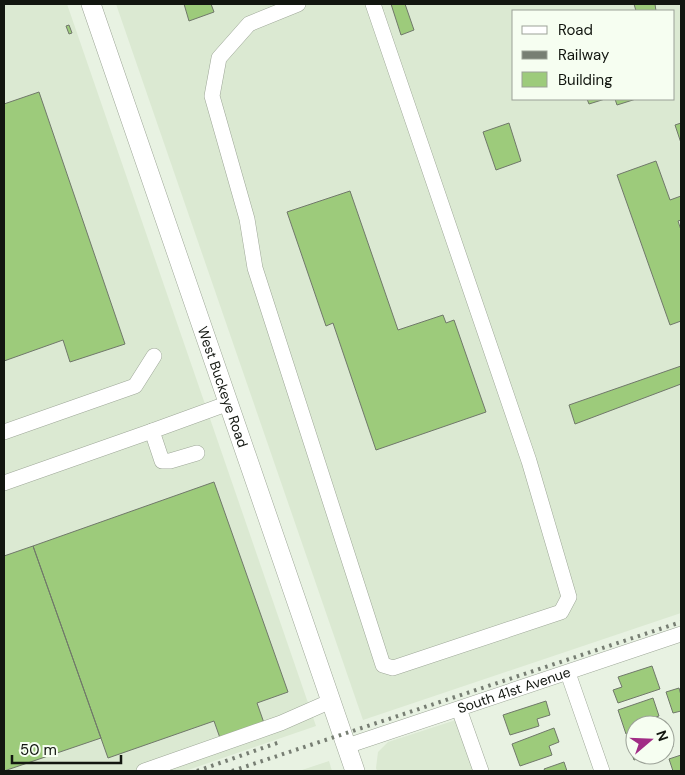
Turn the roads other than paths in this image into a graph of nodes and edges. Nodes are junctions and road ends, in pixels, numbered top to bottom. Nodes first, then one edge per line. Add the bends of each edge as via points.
1 (91, 4) edge
2 (298, 4) edge
3 (373, 4) edge
4 (154, 356) dead end
5 (229, 403) junction
6 (4, 432) edge
7 (152, 432) junction
8 (197, 452) dead end
9 (4, 483) edge
10 (681, 636) edge
11 (568, 673) junction
12 (332, 702) junction
13 (459, 709) junction
14 (347, 746) junction
15 (144, 771) edge
16 (355, 771) edge
17 (480, 771) edge
18 (602, 771) edge

1 - 5 main road, West Buckeye Road
2 - 3 street via 249,24 219,58 212,96 247,218 258,278 383,664 393,668 561,612 569,596 526,451
4 - 6 street via 135,386
5 - 7 street
5 - 12 main road, West Buckeye Road
7 - 8 street via 162,461
7 - 9 street
10 - 11 street, South 41st Avenue
11 - 13 street, South 41st Avenue
11 - 18 street
12 - 14 main road, West Buckeye Road
12 - 15 street
13 - 14 street, South 41st Avenue
13 - 17 street
14 - 16 main road, West Buckeye Road

